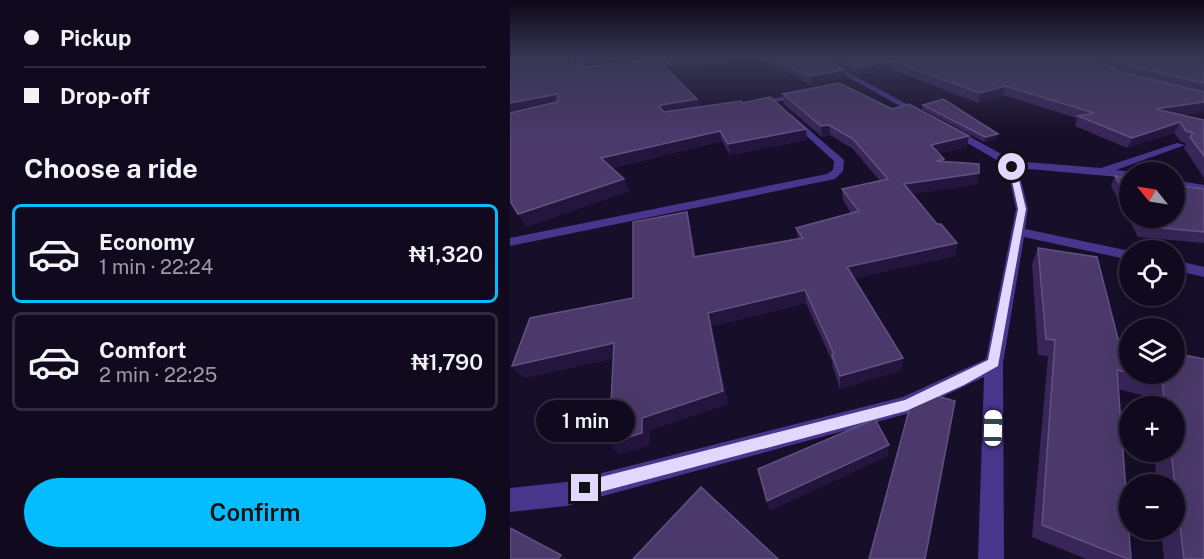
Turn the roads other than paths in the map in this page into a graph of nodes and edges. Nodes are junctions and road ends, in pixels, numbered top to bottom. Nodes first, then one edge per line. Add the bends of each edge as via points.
1 (859, 83) edge
2 (865, 83) edge
3 (844, 87) edge
4 (815, 93) edge
5 (772, 100) junction
6 (749, 104) edge
7 (929, 119) edge
8 (949, 130) edge
9 (1180, 146) dead end
10 (1012, 164) junction
11 (1102, 171) junction
12 (1119, 174) edge
13 (1185, 185) edge
14 (1204, 188) edge
15 (1019, 232) junction
16 (510, 242) edge
17 (1119, 254) edge
18 (1185, 268) edge
19 (1204, 272) edge
20 (994, 363) junction
21 (510, 500) edge
22 (991, 559) edge

1 - 3 street
2 - 7 street
4 - 5 street
5 - 6 street
5 - 16 street via 839,160 841,165 831,177
8 - 10 street
9 - 11 street
10 - 11 street
10 - 15 street via 1022,209
11 - 12 street
13 - 14 street
15 - 17 street
15 - 20 street
18 - 19 street
20 - 21 street via 906,405 566,494
20 - 22 street

